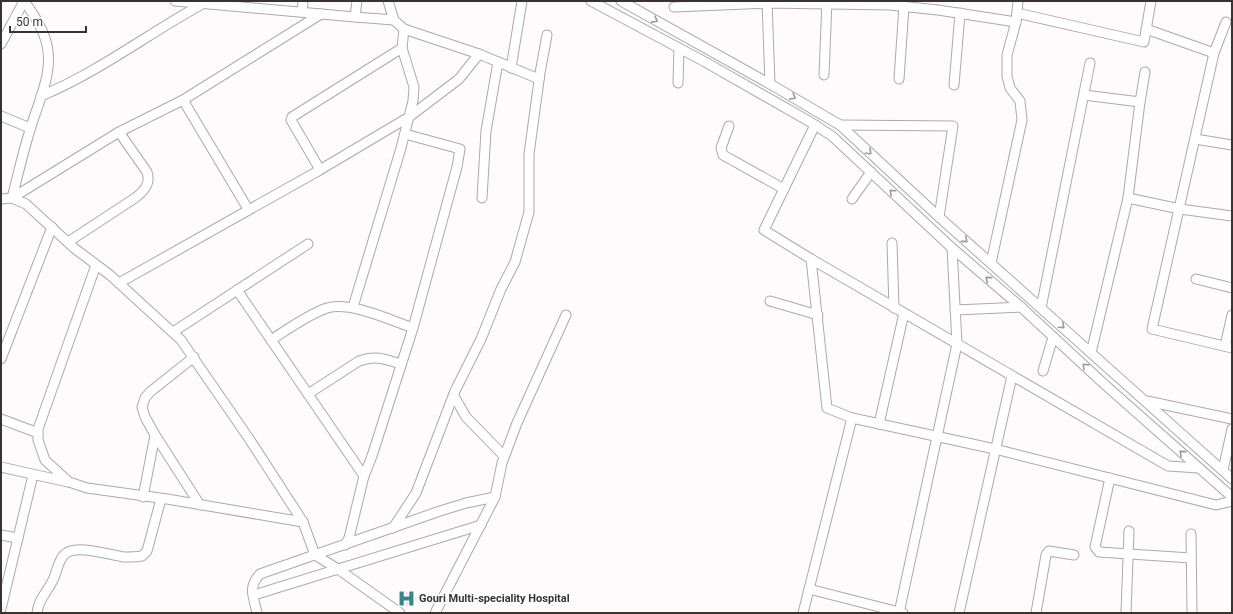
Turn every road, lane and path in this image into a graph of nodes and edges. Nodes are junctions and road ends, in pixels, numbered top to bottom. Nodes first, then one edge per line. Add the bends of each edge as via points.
1 (24, 1) edge
2 (175, 1) edge
3 (303, 1) edge
4 (357, 1) edge
5 (388, 1) edge
6 (522, 1) edge
7 (591, 1) edge
8 (621, 1) edge
9 (1018, 1) edge
10 (1151, 1) edge
11 (204, 2) edge
12 (767, 2) edge
13 (711, 3) edge
14 (827, 3) edge
15 (890, 3) edge
16 (938, 5) edge
17 (904, 6) junction
18 (674, 7) dead end
19 (302, 12) junction
20 (1018, 12) junction
21 (960, 13) junction
22 (321, 14) junction
23 (355, 17) junction
24 (394, 20) junction
25 (1016, 22) junction
26 (1226, 22) dead end
27 (404, 29) junction
28 (1146, 29) junction
29 (547, 35) dead end
30 (1, 44) edge
31 (402, 48) junction
32 (679, 48) junction
33 (1214, 53) junction
34 (479, 54) junction
35 (498, 62) junction
36 (1090, 63) dead end
37 (511, 68) junction
38 (1145, 72) dead end
39 (824, 75) dead end
40 (539, 79) junction
41 (899, 79) dead end
42 (678, 83) dead end
43 (770, 84) junction
44 (954, 85) dead end
45 (1084, 95) junction
46 (41, 96) junction
47 (183, 100) junction
48 (1140, 102) junction
49 (1, 116) edge
50 (409, 117) junction
51 (815, 125) junction
52 (729, 126) dead end
53 (840, 126) junction
54 (30, 128) junction
55 (118, 132) junction
56 (405, 134) junction
57 (1195, 139) junction
58 (1232, 145) edge
59 (318, 171) junction
60 (871, 172) junction
61 (784, 188) junction
62 (12, 198) junction
63 (482, 198) dead end
64 (1128, 198) junction
65 (1, 199) edge
66 (852, 200) dead end
67 (248, 209) junction
68 (1180, 209) junction
69 (1232, 216) edge
70 (939, 217) junction
71 (52, 227) junction
72 (68, 242) junction
73 (892, 243) dead end
74 (308, 244) dead end
75 (952, 248) junction
76 (811, 259) junction
77 (992, 263) junction
78 (96, 264) junction
79 (1196, 279) dead end
80 (119, 283) junction
81 (1232, 288) edge
82 (237, 290) junction
83 (770, 301) dead end
84 (353, 307) junction
85 (1021, 307) junction
86 (894, 308) junction
87 (1041, 308) junction
88 (955, 310) junction
89 (904, 313) junction
90 (566, 315) dead end
91 (818, 315) junction
92 (1232, 315) edge
93 (412, 328) junction
94 (173, 332) junction
95 (1053, 336) junction
96 (271, 340) junction
97 (957, 344) junction
98 (1228, 347) edge
99 (1091, 353) junction
100 (194, 357) junction
101 (1, 359) edge
102 (401, 364) junction
103 (1044, 371) dead end
104 (1012, 376) junction
105 (308, 394) junction
106 (454, 396) junction
107 (1146, 401) junction
108 (852, 418) junction
109 (1, 419) edge
110 (1232, 419) edge
111 (879, 424) junction
112 (1232, 429) edge
113 (38, 433) junction
114 (155, 435) junction
115 (938, 437) junction
116 (995, 449) junction
117 (504, 456) junction
118 (1, 467) edge
119 (1199, 468) junction
120 (1223, 470) junction
121 (33, 475) junction
122 (364, 476) junction
123 (1110, 478) junction
124 (1232, 479) edge
125 (69, 482) junction
126 (143, 496) junction
127 (495, 497) junction
128 (1232, 497) edge
129 (160, 499) junction
130 (1232, 501) edge
131 (200, 506) junction
132 (303, 522) junction
133 (481, 524) junction
134 (394, 528) junction
135 (1129, 531) dead end
136 (1, 534) edge
137 (1191, 534) dead end
138 (18, 538) junction
139 (345, 545) junction
140 (1128, 554) junction
141 (315, 555) junction
142 (1074, 555) dead end
143 (1191, 558) junction
144 (338, 569) junction
145 (810, 589) junction
146 (254, 595) junction
147 (1, 609) edge
148 (37, 613) edge
149 (257, 613) edge
150 (400, 613) edge
151 (435, 613) edge
152 (803, 613) edge
153 (901, 613) edge
154 (959, 613) edge
155 (1036, 613) edge
156 (1126, 613) edge
157 (1192, 613) edge

1 - 30 street
1 - 46 street via 46,41 46,79
2 - 11 street
3 - 19 street
4 - 23 street
5 - 24 street
6 - 37 street
7 - 32 street
8 -> 43 street
9 - 20 street
10 - 28 street
11 - 19 street
11 - 46 street via 64,87
12 - 13 street
12 - 14 street
12 - 43 street
13 - 18 street
14 - 15 street
14 - 39 street
15 - 17 street
16 - 17 street
16 - 21 street
17 - 41 street
19 - 22 street
20 - 25 street
20 - 28 street via 1144,42
21 - 25 street
21 - 44 street
22 - 23 street
22 - 47 street
23 - 24 street
24 - 27 street
25 - 77 street via 1007,55 1007,76 1010,88 1020,101 1022,120
26 - 33 street
27 - 31 street
27 - 34 street
28 - 33 street
29 - 40 street
31 - 50 street via 414,87
31 - 59 street via 292,117 291,120 319,168
32 - 42 street
32 - 51 street
33 - 57 street
34 - 35 street
34 - 50 street via 459,79
35 - 37 street
35 - 63 street via 486,131
36 - 45 street
37 - 40 street
38 - 48 street
40 - 106 street via 529,154 529,212 515,262
43 -> 53 street
45 - 48 street
45 - 87 street
46 - 54 street
47 - 55 street
47 - 67 street
48 - 64 street
49 - 54 street
50 - 56 street
50 - 59 street
51 - 60 street via 832,136
51 - 61 street
52 - 61 street via 721,148 724,155
53 -> 70 street
53 - 70 street via 953,126
54 - 62 street
55 - 62 street
55 - 72 street via 147,172 148,184 144,192
56 - 84 street
56 - 93 street via 460,149
57 - 58 street
57 - 68 street
59 - 67 street
60 - 66 street
75 -> 60 street
61 - 76 street via 764,230
62 - 65 street
62 - 71 street via 26,204
64 - 68 street
64 - 99 street
67 - 80 street
68 - 69 street
68 - 98 street via 1152,329
70 -> 77 street
71 - 72 street
71 - 101 street
72 - 78 street
73 - 86 street
74 - 82 street
85 -> 75 street
75 - 88 street
76 - 86 street
76 - 91 street
77 - 87 street
78 - 80 street
78 - 113 street
79 - 81 street
80 - 94 street
82 - 94 street
82 - 96 street
83 - 91 street
84 - 93 street
84 - 96 street via 329,307 319,311
85 - 88 street
85 - 95 street
86 - 89 street
87 -> 99 street
88 - 97 street
89 - 97 street
89 - 111 street
90 - 117 street
91 - 108 street via 827,408
92 - 98 street
93 - 102 street
94 - 100 street
95 - 103 street
119 -> 95 street
96 - 105 street
97 - 104 street
97 - 115 street
99 - 107 street
100 - 114 street via 145,398 142,407
100 - 132 street
102 - 105 street via 378,357 368,358
102 - 122 street
104 - 116 street
104 - 119 street via 1168,466
105 - 122 street
106 - 117 street via 466,417
106 - 134 street via 416,493
107 - 110 street
107 - 120 street
108 - 111 street
108 - 145 street
109 - 113 street
111 - 115 street
112 - 120 street
113 - 125 street via 46,460
114 - 126 street
114 - 131 street
115 - 116 street
115 - 153 street
116 - 123 street
116 - 154 street
117 - 127 street
118 - 121 street
119 - 128 street
120 - 124 street
121 - 125 street
121 - 138 street
122 - 139 street
123 - 130 street via 1216,505
123 - 140 street via 1096,547 1099,552
125 - 126 street via 87,488
126 - 129 street
127 - 133 street
127 - 134 street via 446,509
129 - 131 street
129 - 148 street via 147,551 142,556 124,557 81,550 72,550 64,554 48,591 39,601
131 - 132 street
132 - 141 street
133 - 144 street
133 - 151 street
134 - 139 street
135 - 140 street
136 - 138 street
137 - 143 street
138 - 147 street
139 - 141 street
140 - 143 street
140 - 156 street
141 - 144 street
141 - 146 street via 260,574 251,587
142 - 155 street via 1049,551 1046,554
143 - 157 street
144 - 146 street
144 - 150 street
145 - 152 street
145 - 153 street
146 - 149 street

